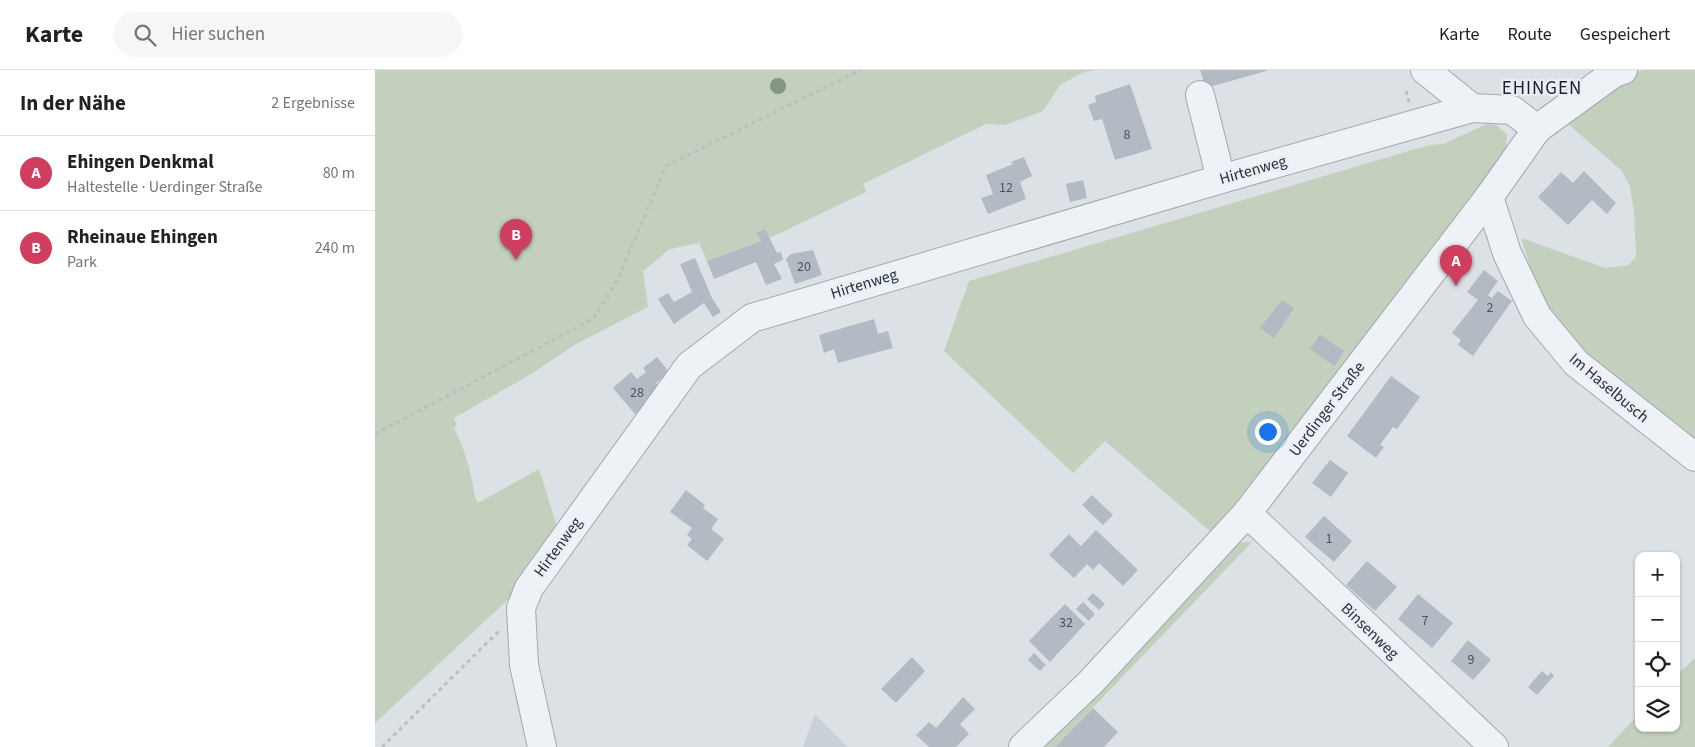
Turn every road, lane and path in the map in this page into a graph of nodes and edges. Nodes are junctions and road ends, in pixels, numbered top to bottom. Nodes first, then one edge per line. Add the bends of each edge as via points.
1 (860, 70) edge
2 (1425, 70) edge
3 (1623, 70) edge
4 (1201, 94) dead end
5 (1472, 108) junction
6 (1537, 129) junction
7 (1221, 179) junction
8 (1489, 197) junction
9 (375, 434) edge
10 (1695, 458) edge
11 (1247, 513) junction
12 (521, 608) junction
13 (382, 747) edge
14 (542, 747) edge
15 (1023, 747) edge
16 (1494, 747) edge

1 - 9 path via 665,166 617,282 593,319
2 - 5 street
3 - 6 street, Uerdinger Straße via 1614,73
4 - 7 street
5 - 6 street, Hirtenweg via 1511,110
5 - 7 street, Hirtenweg
6 - 8 street, Uerdinger Straße
7 - 12 street, Hirtenweg via 752,318 689,366 529,588
8 - 10 street, Im Haselbusch via 1507,253 1537,316 1576,363
8 - 11 street, Uerdinger Straße
11 - 15 street, Uerdinger Straße via 1091,682
11 - 16 street, Binsenweg
12 - 13 path
12 - 14 street, Hirtenweg via 524,665

